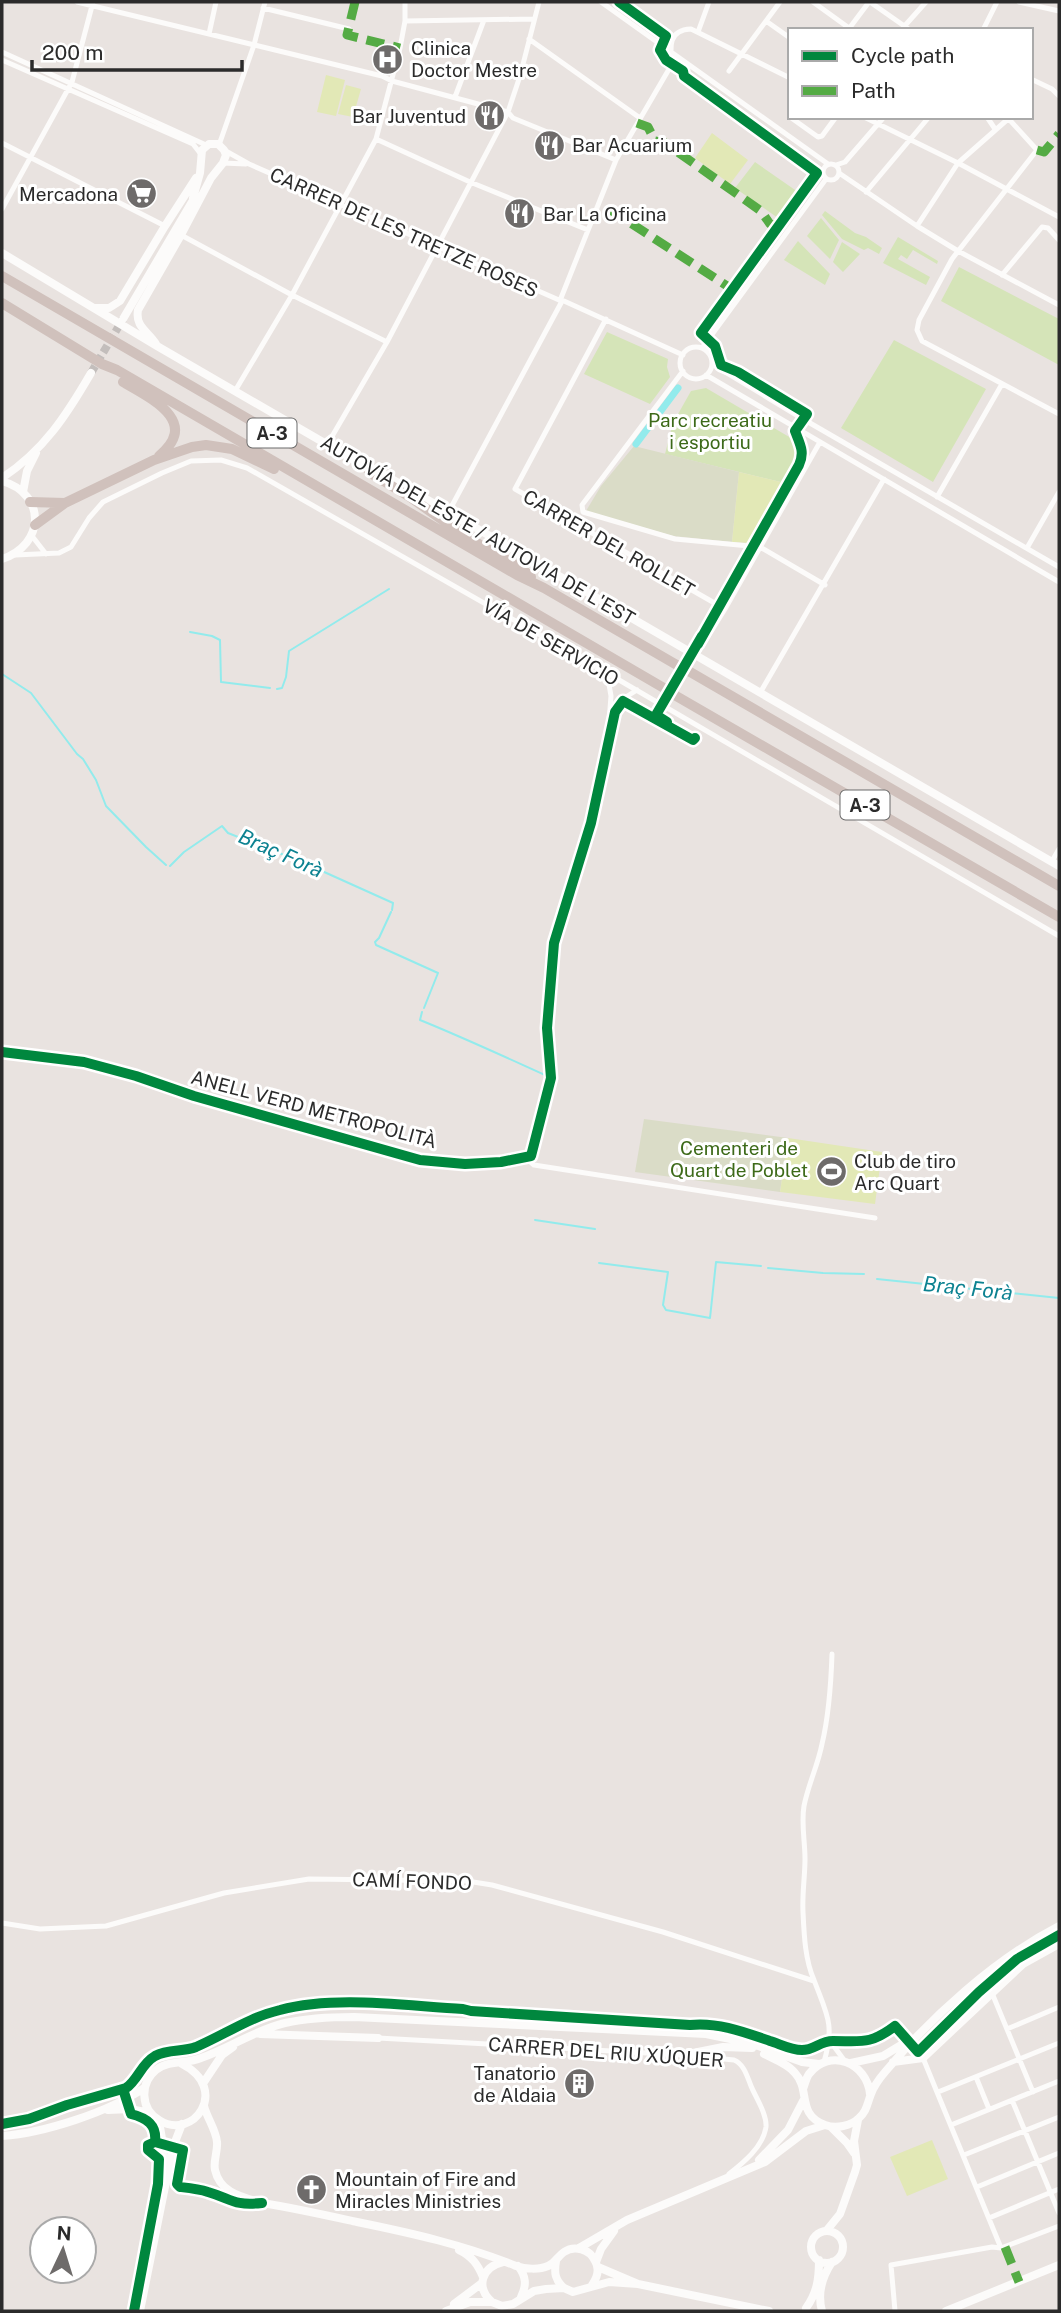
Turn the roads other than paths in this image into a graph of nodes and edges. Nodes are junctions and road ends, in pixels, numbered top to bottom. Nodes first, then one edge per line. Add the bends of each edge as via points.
1 (78, 2) edge
2 (216, 2) edge
3 (405, 2) edge
4 (539, 2) edge
5 (601, 2) edge
6 (709, 2) edge
7 (780, 2) edge
8 (813, 2) edge
9 (869, 2) edge
10 (926, 2) edge
11 (997, 2) edge
12 (1019, 2) edge
13 (1059, 2) edge
14 (93, 4) edge
15 (264, 5) edge
16 (1058, 11) edge
17 (534, 19) junction
18 (484, 20) junction
19 (766, 21) junction
20 (405, 22) junction
21 (904, 25) edge
22 (847, 28) edge
23 (849, 28) edge
24 (985, 28) edge
25 (349, 29) dead end
26 (698, 32) junction
27 (209, 34) junction
28 (788, 37) edge
29 (529, 38) junction
30 (254, 45) junction
31 (2, 51) edge
32 (671, 51) junction
33 (742, 54) junction
34 (2, 60) edge
35 (729, 71) dead end
36 (788, 77) edge
37 (1033, 80) edge
38 (392, 81) junction
39 (72, 82) junction
40 (67, 89) junction
41 (1059, 96) edge
42 (455, 97) junction
43 (508, 113) junction
44 (640, 118) junction
45 (795, 119) edge
46 (834, 119) edge
47 (868, 119) edge
48 (882, 119) edge
49 (928, 119) edge
50 (988, 119) edge
51 (1006, 119) edge
52 (1008, 119) edge
53 (878, 125) junction
54 (995, 129) junction
55 (376, 139) junction
56 (911, 141) junction
57 (2, 143) edge
58 (206, 145) junction
59 (221, 148) junction
60 (201, 157) junction
61 (31, 159) junction
62 (616, 160) junction
63 (958, 163) junction
64 (249, 164) junction
65 (828, 164) junction
66 (222, 165) junction
67 (836, 165) junction
68 (200, 173) junction
69 (839, 173) junction
70 (211, 178) junction
71 (826, 179) junction
72 (470, 183) junction
73 (1007, 189) junction
74 (866, 192) junction
75 (194, 198) junction
76 (342, 205) junction
77 (2, 209) edge
78 (1059, 217) edge
79 (164, 226) junction
80 (917, 226) junction
81 (589, 230) junction
82 (181, 234) junction
83 (1059, 240) edge
84 (438, 246) junction
85 (958, 251) junction
86 (2, 253) edge
87 (1002, 275) junction
88 (2, 276) edge
89 (292, 295) junction
90 (561, 300) junction
91 (2, 303) edge
92 (1059, 305) edge
93 (93, 308) junction
94 (123, 319) tunnel mouth
95 (606, 319) junction
96 (387, 342) junction
97 (157, 346) junction
98 (702, 348) junction
99 (683, 355) junction
100 (102, 364) junction
101 (712, 364) junction
102 (683, 371) junction
103 (92, 373) tunnel mouth
104 (706, 375) junction
105 (1002, 384) junction
106 (235, 391) junction
107 (1059, 415) edge
108 (820, 442) junction
109 (327, 445) junction
110 (37, 451) junction
111 (154, 460) junction
112 (366, 467) junction
113 (884, 479) junction
114 (2, 480) edge
115 (23, 492) junction
116 (1059, 492) edge
117 (937, 497) junction
118 (30, 502) junction
119 (65, 503) junction
120 (448, 513) junction
121 (376, 522) junction
122 (33, 530) junction
123 (760, 547) junction
124 (1027, 548) junction
125 (46, 554) junction
126 (15, 555) junction
127 (2, 559) edge
128 (1059, 567) edge
129 (1059, 582) edge
130 (825, 585) junction
131 (544, 588) junction
132 (725, 609) junction
133 (696, 656) junction
134 (607, 673) junction
135 (637, 690) junction
136 (761, 693) junction
137 (609, 722) junction
138 (1059, 849) edge
139 (1056, 864) edge
140 (1059, 886) edge
141 (1059, 917) edge
142 (1059, 936) edge
143 (2, 1052) edge
144 (526, 1158) junction
145 (875, 1218) dead end
146 (832, 1654) dead end
147 (2, 1923) edge
148 (1059, 1926) edge
149 (1059, 1944) edge
150 (814, 1981) junction
151 (992, 1993) junction
152 (1059, 2007) edge
153 (928, 2027) junction
154 (1007, 2029) junction
155 (252, 2034) junction
156 (378, 2038) joint
157 (733, 2040) junction
158 (830, 2041) junction
159 (1059, 2043) edge
160 (752, 2048) junction
161 (683, 2055) junction
162 (923, 2058) junction
163 (1019, 2059) junction
164 (847, 2062) junction
165 (893, 2062) junction
166 (821, 2063) junction
167 (183, 2064) junction
168 (976, 2077) junction
169 (1059, 2081) edge
170 (204, 2082) junction
171 (144, 2088) junction
172 (803, 2089) junction
173 (938, 2092) junction
174 (1033, 2092) junction
175 (870, 2095) junction
176 (1012, 2100) junction
177 (803, 2101) junction
178 (204, 2106) junction
179 (989, 2109) junction
180 (100, 2110) junction
181 (150, 2113) junction
182 (1059, 2117) edge
183 (858, 2120) junction
184 (159, 2121) junction
185 (186, 2123) junction
186 (951, 2124) junction
187 (828, 2126) junction
188 (212, 2129) junction
189 (1026, 2131) junction
190 (2, 2136) edge
191 (1059, 2154) edge
192 (964, 2155) junction
193 (855, 2156) junction
194 (1038, 2162) junction
195 (751, 2166) junction
196 (725, 2178) junction
197 (164, 2185) junction
198 (977, 2187) junction
199 (1059, 2189) edge
200 (1051, 2192) junction
201 (1059, 2213) edge
202 (840, 2214) junction
203 (989, 2218) junction
204 (619, 2225) junction
205 (1059, 2226) edge
206 (827, 2230) junction
207 (839, 2236) junction
208 (437, 2240) junction
209 (579, 2248) junction
210 (1002, 2248) junction
211 (819, 2260) junction
212 (556, 2261) junction
213 (503, 2262) junction
214 (832, 2262) junction
215 (597, 2264) junction
216 (1059, 2265) edge
217 (518, 2266) junction
218 (482, 2280) junction
219 (638, 2284) junction
220 (592, 2285) junction
221 (564, 2288) junction
222 (522, 2297) junction
223 (492, 2302) junction
224 (803, 2310) edge
225 (140, 2311) edge
226 (445, 2311) edge
227 (769, 2311) edge
228 (821, 2311) edge
229 (895, 2311) edge
230 (946, 2311) edge

1 - 14 street
2 - 27 street
3 - 20 street
4 - 17 street
5 - 32 street
6 - 26 street
7 - 19 street
8 - 22 street
9 - 21 street
9 - 23 street
10 - 21 street
11 - 24 street
12 - 16 street
13 - 16 street
14 - 27 street
14 - 39 street
15 - 25 street
15 - 30 street
17 - 18 street
17 - 29 street
18 - 20 street
18 - 42 street
19 - 28 street
19 - 33 street
20 - 38 street
26 - 32 street via 682,30 674,37
26 - 33 street
27 - 30 street
29 - 43 street
29 - 44 street
30 - 38 street
30 - 59 street
31 - 39 street
32 - 44 street via 672,64
32 - 65 street
33 - 35 street
33 - 36 street
34 - 40 street
37 - 41 street
38 - 42 street
38 - 55 street
39 - 40 street
39 - 58 street
40 - 60 street via 193,144
40 - 61 street
42 - 43 street
43 - 62 street
43 - 72 street
44 - 62 street
45 - 46 street via 822,136
47 - 53 street
48 - 53 street
49 - 56 street
50 - 54 street
51 - 54 street
52 - 73 street via 1037,150
53 - 56 street
53 - 67 street via 845,162
54 - 63 street
55 - 72 street
55 - 76 street
56 - 63 street
56 - 74 street
57 - 61 street
58 - 59 street
58 - 60 street
59 - 64 street, CARRER DE LES TRETZE ROSES
59 - 66 street via 226,155
60 - 66 street via 210,169
60 - 68 street
61 - 77 street
61 - 79 street
62 - 81 street
63 - 73 street
63 - 80 street
64 - 66 street, CARRER DE LES TRETZE ROSES
64 - 76 street, CARRER DE LES TRETZE ROSES
65 - 67 street
65 - 71 street via 822,170
66 - 70 street
67 - 69 street
68 - 75 street
68 - 79 street
69 - 71 street via 834,180
69 - 74 street
70 - 75 street
70 - 82 street
71 - 98 street
72 - 81 street
72 - 84 street
73 - 78 street
73 - 85 street
74 - 80 street
75 - 94 street
76 - 84 street, CARRER DE LES TRETZE ROSES
76 - 89 street
79 - 93 street via 120,301
80 - 85 street
81 - 90 street
82 - 89 street
82 - 97 street via 137,314 140,326
83 - 87 street via 1044,226
84 - 90 street, CARRER DE LES TRETZE ROSES
84 - 96 street
85 - 87 street
85 - 105 street via 917,331 922,341
86 - 93 street
87 - 92 street
88 - 131 highway, AUTOVÍA DEL ESTE / AUTOVIA DE L'EST / A-3
89 - 96 street
89 - 106 street
90 - 95 street, CARRER DE LES TRETZE ROSES
90 - 120 street
91 - 100 highway, A-3
93 - 97 street
95 - 99 street, CARRER DE LES TRETZE ROSES
95 - 132 street, CARRER DEL ROLLET via 515,489
96 - 109 street
97 - 106 street
98 - 99 street via 691,348
98 - 101 street
99 - 102 street
100 - 111 highway via 172,418 172,442
100 - 121 highway, A-3
101 - 104 street
101 - 117 street
102 - 104 street via 692,378
102 - 123 street via 581,509 675,539
103 - 110 street
104 - 108 street
105 - 107 street
105 - 117 street
106 - 109 street
108 - 113 street
108 - 123 street
109 - 112 street
110 - 114 street
110 - 115 street
111 - 119 highway
111 - 121 highway via 206,445 232,449 352,515
112 - 120 street
112 - 131 highway via 465,536 521,568
113 - 129 street
113 - 130 street
114 - 115 street
115 - 118 street
116 - 124 street
117 - 124 street
118 - 119 highway
118 - 122 street
119 - 122 highway
120 - 133 street
121 - 141 highway, A-3
122 - 125 street
122 - 126 street
123 - 130 street
123 - 132 street
124 - 128 street
125 - 126 street, VÍA DE SERVICIO
125 - 134 street, VÍA DE SERVICIO via 71,547 103,502 191,461 221,460 247,468
126 - 127 street
130 - 136 street
131 - 140 highway, AUTOVÍA DEL ESTE / AUTOVIA DE L'EST / A-3
132 - 133 street
133 - 136 street
134 - 135 street, VÍA DE SERVICIO
134 - 137 street
135 - 137 street via 621,699
135 - 142 street, VÍA DE SERVICIO
136 - 139 street
137 - 144 street via 589,822 552,941 544,1027 548,1077
138 - 139 street
143 - 144 street, ANELL VERD METROPOLITÀ via 95,1065 420,1160 465,1164
144 - 145 street via 534,1166
146 - 150 street via 822,1744 802,1820 804,1928
147 - 150 street, CAMÍ FONDO via 40,1929 106,1926 224,1893 309,1879 467,1881 663,1932
148 - 153 street via 1014,1952
149 - 151 street via 1023,1964
150 - 158 street via 825,2005
151 - 154 street
151 - 162 street
152 - 154 street
153 - 164 street via 883,2056
153 - 165 street
154 - 163 street
155 - 156 street
155 - 157 street via 284,2023 354,2017 706,2034
155 - 167 street
155 - 170 street via 222,2055
156 - 161 street, CARRER DEL RIU XÚQUER
157 - 160 street
157 - 166 street via 802,2062
158 - 164 street
158 - 166 street
159 - 163 street
160 - 161 street via 723,2047
160 - 172 street via 791,2068
161 - 196 street, CARRER DEL RIU XÚQUER via 740,2062 764,2116 766,2128 754,2152
162 - 165 street
162 - 173 street
163 - 168 street
163 - 174 street
164 - 166 street
164 - 175 street via 866,2076
165 - 175 street
166 - 172 street via 808,2075
167 - 170 street
167 - 171 street via 158,2068
168 - 173 street
168 - 179 street
169 - 174 street
170 - 178 street
171 - 180 street
171 - 181 street
172 - 177 street
173 - 186 street
174 - 176 street
175 - 183 street
176 - 179 street
176 - 189 street
177 - 187 street via 811,2116
177 - 195 street via 788,2130
178 - 185 street
178 - 188 street
179 - 186 street
180 - 181 street
180 - 190 street
181 - 184 street
182 - 189 street
183 - 187 street
183 - 193 street
184 - 185 street
184 - 197 street
185 - 188 street via 200,2122
185 - 197 street via 173,2147
186 - 192 street
187 - 193 street
187 - 195 street via 806,2132 765,2162
188 - 208 street via 217,2138 215,2168 222,2185 231,2192 262,2203
189 - 192 street
189 - 194 street
191 - 194 street
192 - 198 street
193 - 202 street via 857,2165
194 - 198 street
194 - 200 street
195 - 196 street
196 - 204 street
197 - 225 street
198 - 203 street
199 - 200 street
200 - 201 street
200 - 203 street
202 - 206 street
202 - 207 street
203 - 210 street
204 - 209 street
204 - 215 street via 601,2249
205 - 210 street
206 - 207 street
206 - 211 street via 811,2242 812,2253
207 - 214 street via 843,2248
208 - 213 street
208 - 218 street via 468,2254 479,2267
209 - 212 street via 569,2249
209 - 215 street
210 - 229 street via 891,2265
211 - 214 street
211 - 224 street via 814,2296
212 - 217 street via 543,2268
212 - 221 street via 554,2272
213 - 217 street
213 - 218 street via 487,2269
214 - 228 street via 820,2291
215 - 219 street
215 - 220 street
216 - 230 street
217 - 222 street via 526,2281
218 - 223 street
218 - 226 street
219 - 220 street
219 - 227 street
220 - 221 street via 583,2291
221 - 222 street via 546,2288
222 - 223 street via 502,2306
223 - 226 street via 470,2302
224 - 228 street

